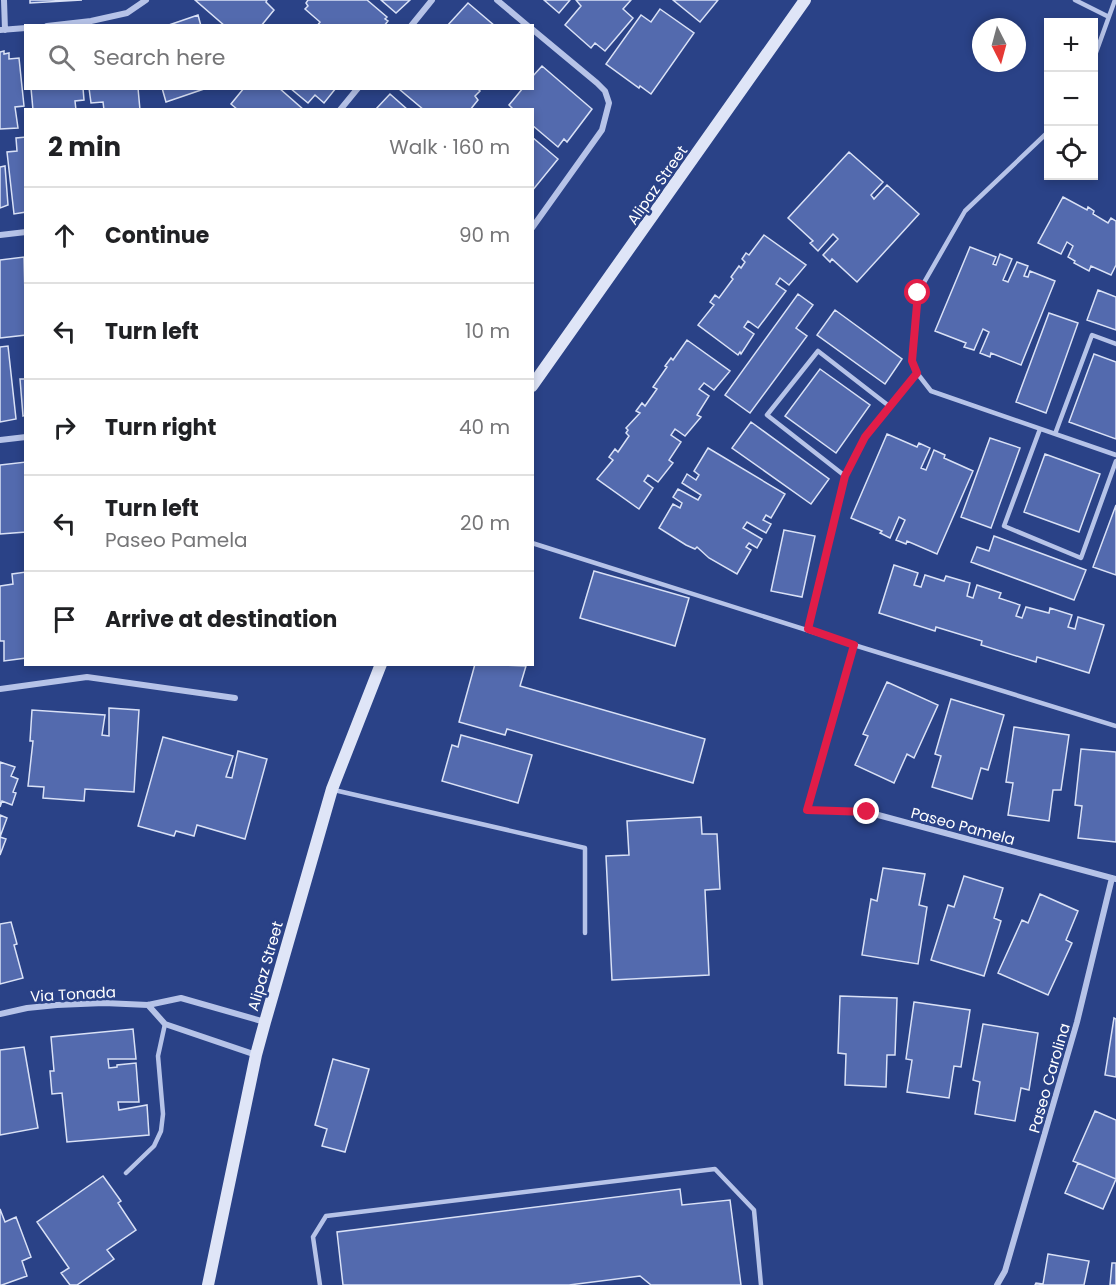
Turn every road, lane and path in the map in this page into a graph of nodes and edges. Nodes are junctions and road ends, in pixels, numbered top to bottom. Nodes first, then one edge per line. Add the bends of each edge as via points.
1 (4, 0) edge
2 (146, 0) edge
3 (432, 0) edge
4 (497, 0) edge
5 (805, 0) edge
6 (1075, 0) edge
7 (1115, 0) edge
8 (1107, 16) junction
9 (65, 24) edge
10 (413, 24) edge
11 (526, 24) edge
12 (24, 28) edge
13 (3, 30) edge
14 (534, 31) edge
15 (1098, 45) edge
16 (356, 90) edge
17 (342, 108) edge
18 (1044, 136) edge
19 (534, 225) edge
20 (24, 232) edge
21 (0, 235) edge
22 (1116, 344) edge
23 (917, 373) junction
24 (534, 383) edge
25 (889, 406) junction
26 (1040, 429) junction
27 (1055, 434) junction
28 (24, 437) edge
29 (0, 440) edge
30 (1116, 455) edge
31 (1116, 461) edge
32 (845, 476) junction
33 (534, 544) edge
34 (808, 629) junction
35 (854, 645) junction
36 (380, 666) edge
37 (0, 689) edge
38 (235, 698) dead end
39 (1116, 726) edge
40 (332, 789) junction
41 (807, 810) joint
42 (1114, 878) edge
43 (585, 933) dead end
44 (148, 1005) junction
45 (0, 1014) edge
46 (265, 1022) junction
47 (165, 1024) junction
48 (256, 1055) junction
49 (126, 1173) dead end
50 (208, 1285) edge
51 (320, 1285) edge
52 (761, 1285) edge
53 (997, 1285) edge

1 - 13 street
2 - 9 street via 127,13
3 - 10 street
4 - 11 street
5 - 24 main road, Alipaz Street
6 - 8 lane
7 - 8 lane
8 - 15 lane
12 - 13 street
14 - 19 street via 605,91 609,103 602,130
16 - 17 street
18 - 23 lane via 965,211 918,293 912,361
20 - 21 street
22 - 27 lane via 1092,334
23 - 25 lane
23 - 26 lane via 931,391
25 - 32 lane via 865,437
25 - 32 lane via 818,351 767,415
26 - 27 lane
26 - 31 lane via 1004,526 1081,558
27 - 30 lane
28 - 29 street
32 - 34 lane
33 - 34 lane
34 - 35 lane
35 - 39 lane
35 - 41 lane
36 - 40 main road, Alipaz Street
37 - 38 street via 87,677
40 - 43 lane via 585,848
40 - 46 main road, Alipaz Street
41 - 42 street, Paseo Pamela via 867,812
42 - 53 street, Paseo Carolina via 1077,1022 1005,1271
44 - 45 street, Via Tonada via 57,1005
44 - 46 street, Via Tonada via 180,998
44 - 47 street
46 - 48 main road, Alipaz Street
47 - 48 street
47 - 49 lane via 158,1056 161,1131 154,1146
48 - 50 main road, Alipaz Street
51 - 52 lane via 313,1237 326,1216 715,1169 754,1210

